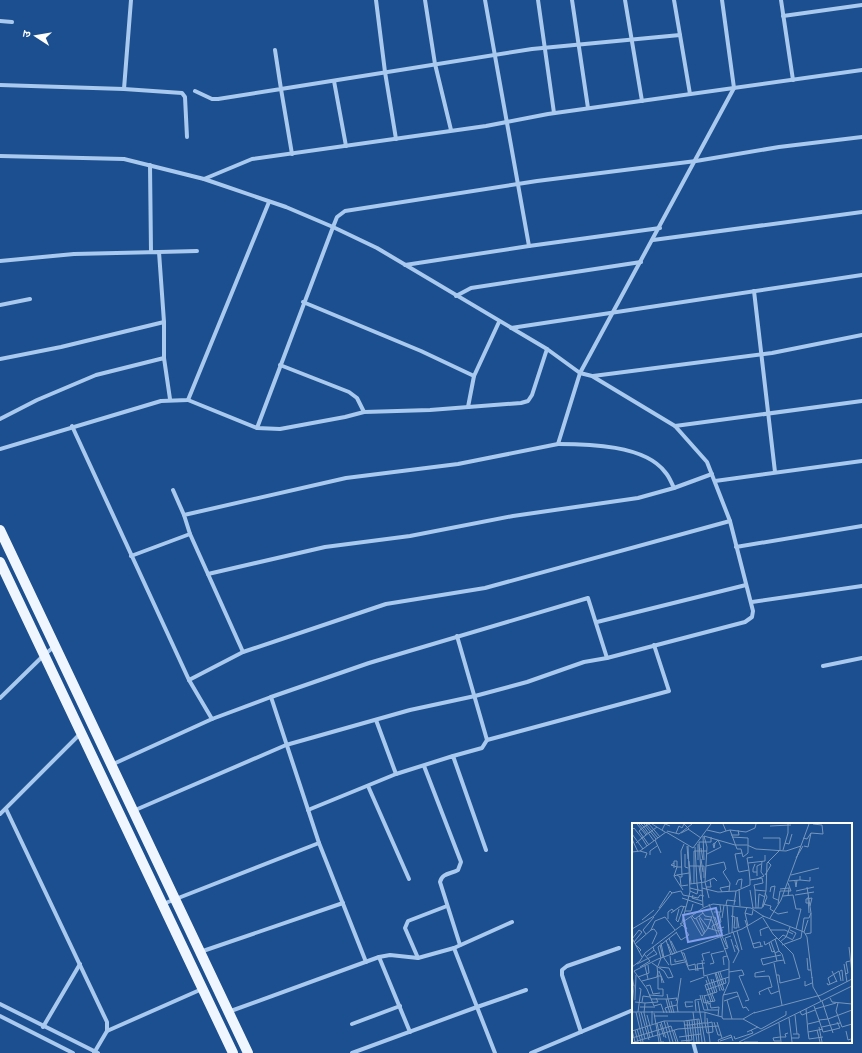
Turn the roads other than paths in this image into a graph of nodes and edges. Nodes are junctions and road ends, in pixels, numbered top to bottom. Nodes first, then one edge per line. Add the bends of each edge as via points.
1 (131, 0) edge
2 (376, 0) edge
3 (425, 0) edge
4 (485, 0) edge
5 (538, 0) edge
6 (572, 0) edge
7 (624, 0) edge
8 (674, 0) edge
9 (722, 0) edge
10 (781, 0) edge
11 (862, 5) edge
12 (783, 16) junction
13 (0, 21) edge
14 (12, 22) dead end
15 (680, 35) junction
16 (631, 38) junction
17 (580, 44) junction
18 (544, 48) junction
19 (275, 50) dead end
20 (495, 55) junction
21 (435, 64) junction
22 (862, 70) edge
23 (385, 72) junction
24 (793, 80) junction
25 (334, 81) junction
26 (0, 85) edge
27 (734, 88) junction
28 (124, 89) junction
29 (281, 89) junction
30 (195, 91) dead end
31 (690, 94) junction
32 (642, 101) junction
33 (588, 108) junction
34 (554, 113) junction
35 (506, 123) junction
36 (451, 130) junction
37 (188, 137) dead end
38 (862, 137) edge
39 (396, 139) junction
40 (346, 146) junction
41 (292, 154) junction
42 (0, 156) edge
43 (696, 161) junction
44 (150, 165) junction
45 (204, 178) junction
46 (518, 185) junction
47 (269, 202) junction
48 (862, 212) edge
49 (334, 227) junction
50 (660, 228) junction
51 (653, 240) junction
52 (529, 246) junction
53 (197, 251) dead end
54 (151, 252) junction
55 (159, 252) junction
56 (0, 261) edge
57 (641, 262) junction
58 (404, 265) junction
59 (862, 275) edge
60 (754, 291) junction
61 (456, 296) junction
62 (30, 299) dead end
63 (304, 302) junction
64 (0, 305) edge
65 (613, 313) junction
66 (164, 322) junction
67 (500, 322) junction
68 (510, 328) junction
69 (862, 335) edge
70 (547, 350) junction
71 (762, 354) junction
72 (164, 358) junction
73 (0, 359) edge
74 (280, 365) junction
75 (580, 373) junction
76 (474, 376) junction
77 (592, 376) junction
78 (170, 399) junction
79 (188, 400) junction
80 (862, 401) edge
81 (468, 407) junction
82 (364, 412) junction
83 (769, 414) junction
84 (0, 419) edge
85 (72, 426) junction
86 (675, 426) junction
87 (256, 428) junction
88 (558, 444) junction
89 (0, 449) edge
90 (862, 461) edge
91 (775, 472) junction
92 (712, 474) junction
93 (715, 480) junction
94 (674, 488) junction
95 (173, 490) dead end
96 (184, 515) junction
97 (730, 521) junction
98 (862, 526) edge
99 (0, 530) edge
100 (190, 534) junction
101 (736, 547) junction
102 (131, 556) junction
103 (0, 562) edge
104 (208, 574) junction
105 (746, 585) junction
106 (862, 586) edge
107 (752, 602) junction
108 (597, 622) junction
109 (457, 636) junction
110 (654, 645) junction
111 (55, 646) junction
112 (243, 652) junction
113 (44, 654) junction
114 (607, 658) junction
115 (862, 658) edge
116 (823, 666) dead end
117 (189, 680) junction
118 (475, 696) junction
119 (271, 697) junction
120 (0, 698) edge
121 (212, 719) junction
122 (376, 720) junction
123 (81, 733) junction
124 (487, 740) junction
125 (286, 745) junction
126 (453, 756) junction
127 (110, 765) junction
128 (424, 766) junction
129 (396, 774) junction
130 (368, 786) junction
131 (6, 808) junction
132 (308, 810) junction
133 (132, 811) junction
134 (0, 814) edge
135 (319, 843) junction
136 (486, 850) dead end
137 (409, 879) dead end
138 (174, 898) junction
139 (343, 903) junction
140 (162, 904) junction
141 (447, 906) junction
142 (512, 922) dead end
143 (460, 945) junction
144 (454, 948) junction
145 (619, 948) dead end
146 (200, 952) junction
147 (379, 957) junction
148 (418, 958) junction
149 (366, 962) junction
150 (80, 964) junction
151 (203, 989) junction
152 (526, 990) dead end
153 (0, 1004) edge
154 (400, 1006) junction
155 (477, 1007) junction
156 (632, 1010) edge
157 (228, 1012) junction
158 (0, 1016) edge
159 (352, 1024) dead end
160 (43, 1027) junction
161 (107, 1031) junction
162 (410, 1032) junction
163 (581, 1032) junction
164 (693, 1043) edge
165 (96, 1052) edge
166 (73, 1053) edge
167 (233, 1053) edge
168 (248, 1053) edge
169 (352, 1053) edge
170 (496, 1053) edge
171 (531, 1053) edge
172 (696, 1053) edge

1 - 28 street
2 - 23 street
3 - 21 street
4 - 20 street
5 - 18 street
6 - 17 street
7 - 16 street
8 - 15 street
9 - 27 street
10 - 12 street
11 - 12 street
12 - 24 street
13 - 14 street
15 - 16 street
15 - 31 street
16 - 17 street
16 - 32 street
17 - 18 street
17 - 33 street
18 - 20 street
18 - 34 street
19 - 29 street
20 - 21 street
20 - 35 street
21 - 23 street
21 - 36 street
22 - 24 street
23 - 25 street
23 - 39 street
24 - 27 street
25 - 29 street
25 - 40 street
26 - 28 street
27 - 31 street
27 - 43 street
28 - 37 street via 182,93 185,97
29 - 30 street via 218,100
29 - 41 street
31 - 32 street
32 - 33 street
33 - 34 street
34 - 35 street
35 - 36 street
35 - 46 street
36 - 39 street
38 - 43 street
39 - 40 street
40 - 41 street
41 - 45 street via 252,159
42 - 44 street via 124,159
43 - 46 street
43 - 50 street
44 - 45 street
44 - 54 street
45 - 47 street
46 - 49 street via 345,211 337,218
46 - 52 street
47 - 49 street
47 - 79 street
48 - 51 street
49 - 58 street via 377,248
49 - 63 street
50 - 51 street
50 - 52 street
51 - 57 street
52 - 58 street
53 - 55 street
54 - 55 street
54 - 56 street via 74,254
55 - 66 street
57 - 61 street via 471,288
57 - 65 street
58 - 61 street
59 - 60 street
60 - 65 street
60 - 71 street
61 - 67 street
62 - 64 street
63 - 74 street
63 - 76 street
65 - 68 street
65 - 75 street
66 - 72 street
66 - 73 street
67 - 68 street
67 - 76 street
68 - 70 street
69 - 71 street
70 - 75 street
70 - 81 street via 528,401
71 - 77 street
71 - 83 street
72 - 78 street
72 - 84 street via 96,375
74 - 82 street via 349,392 357,398
74 - 87 street
75 - 77 street
75 - 88 street
76 - 81 street
77 - 86 street
78 - 79 street
78 - 85 street
79 - 87 street
80 - 83 street
81 - 82 street
82 - 87 street via 280,429
83 - 86 street
83 - 91 street
85 - 89 street
85 - 102 street
86 - 92 street via 707,462
88 - 94 street via 593,444 623,449 646,457 664,470
88 - 96 street via 458,464 346,478
90 - 91 street
91 - 93 street
92 - 93 street
92 - 94 street
93 - 97 street
94 - 104 street via 638,498 513,516 410,536 325,547
95 - 96 street
96 - 100 street
97 - 101 street
97 - 112 street via 485,588 386,604
98 - 101 street
99 - 111 main road
100 - 102 street
100 - 104 street
101 - 105 street
102 - 117 street
103 - 113 main road
104 - 112 street
105 - 107 street
105 - 108 street
106 - 107 street
107 - 110 street via 752,617 745,622
108 - 109 street via 588,598
108 - 114 street
109 - 118 street
109 - 119 street
110 - 114 street
110 - 124 street via 669,691
111 - 113 street
111 - 127 main road
112 - 117 street
113 - 120 street
113 - 123 main road
114 - 118 street via 584,662 527,682
115 - 116 street
117 - 121 street
118 - 122 street
118 - 124 street
119 - 121 street
119 - 125 street
121 - 127 street
122 - 125 street
122 - 129 street
123 - 131 street
123 - 140 main road
124 - 126 street via 482,748
125 - 132 street
125 - 133 street
126 - 128 street
126 - 136 street
127 - 133 main road
128 - 129 street
128 - 141 street via 460,862 458,870 444,875 440,882
129 - 130 street
130 - 132 street
130 - 137 street
131 - 134 street
131 - 150 street
132 - 135 street
133 - 138 main road
135 - 138 street
135 - 139 street
138 - 140 street
138 - 146 main road
139 - 146 street
139 - 149 street
140 - 151 main road
141 - 143 street
141 - 148 street via 408,921 406,928
142 - 143 street
143 - 144 street
144 - 148 street
144 - 155 street
145 - 163 street via 562,970
146 - 157 main road
147 - 148 street via 390,955
147 - 149 street
147 - 154 street
149 - 157 street
150 - 160 street
150 - 161 street via 108,1022
151 - 161 street
151 - 167 main road
152 - 155 street
153 - 160 street
154 - 159 street
154 - 162 street
155 - 162 street
155 - 170 street
156 - 163 street
157 - 168 main road
158 - 166 street
160 - 165 street
161 - 165 street
162 - 169 street
163 - 171 street
164 - 172 street

